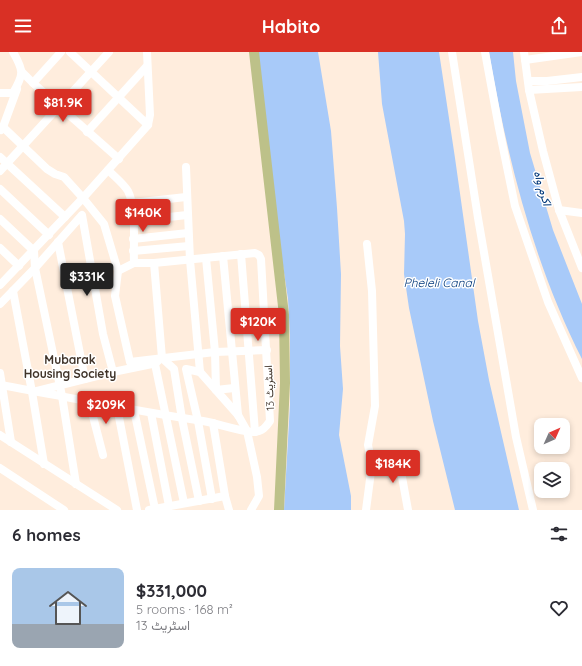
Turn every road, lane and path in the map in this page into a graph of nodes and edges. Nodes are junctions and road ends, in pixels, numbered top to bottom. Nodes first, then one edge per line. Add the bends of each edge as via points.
1 (13, 52) edge
2 (61, 52) edge
3 (70, 52) edge
4 (110, 52) edge
5 (147, 52) edge
6 (254, 52) edge
7 (452, 52) edge
8 (485, 52) edge
9 (582, 52) edge
10 (525, 56) edge
11 (147, 66) junction
12 (92, 72) junction
13 (21, 76) junction
14 (582, 77) edge
15 (528, 81) junction
16 (33, 83) junction
17 (582, 87) edge
18 (529, 90) junction
19 (0, 93) edge
20 (119, 97) junction
21 (60, 107) junction
22 (148, 125) junction
23 (2, 128) edge
24 (87, 132) junction
25 (22, 146) junction
26 (0, 157) edge
27 (119, 158) junction
28 (7, 163) junction
29 (186, 167) dead end
30 (108, 170) junction
31 (0, 171) edge
32 (0, 189) edge
33 (186, 197) junction
34 (83, 198) junction
35 (132, 203) junction
36 (559, 210) junction
37 (582, 213) edge
38 (188, 215) junction
39 (65, 217) junction
40 (0, 219) edge
41 (133, 221) junction
42 (188, 233) junction
43 (49, 234) junction
44 (133, 239) junction
45 (58, 242) junction
46 (367, 244) dead end
47 (189, 246) junction
48 (0, 248) edge
49 (34, 251) junction
50 (133, 251) junction
51 (241, 254) junction
52 (223, 256) junction
53 (206, 258) junction
54 (190, 260) junction
55 (134, 263) junction
56 (154, 263) junction
57 (19, 266) junction
58 (36, 268) junction
59 (582, 268) edge
60 (118, 271) junction
61 (1, 283) edge
62 (12, 291) junction
63 (0, 304) edge
64 (248, 350) junction
65 (267, 350) junction
66 (231, 351) junction
67 (215, 352) junction
68 (198, 354) junction
69 (162, 358) junction
70 (154, 364) junction
71 (174, 369) junction
72 (186, 369) junction
73 (113, 372) junction
74 (200, 372) junction
75 (0, 373) edge
76 (582, 378) edge
77 (85, 379) junction
78 (1, 386) edge
79 (60, 386) junction
80 (234, 388) junction
81 (216, 390) junction
82 (32, 392) junction
83 (62, 396) junction
84 (89, 401) junction
85 (117, 407) junction
86 (134, 410) junction
87 (151, 413) junction
88 (238, 415) junction
89 (166, 416) junction
90 (182, 419) junction
91 (198, 421) junction
92 (213, 423) junction
93 (251, 432) junction
94 (0, 435) edge
95 (11, 442) junction
96 (103, 455) dead end
97 (371, 460) junction
98 (44, 464) junction
99 (0, 468) edge
100 (76, 484) junction
101 (226, 496) junction
102 (212, 498) junction
103 (198, 501) junction
104 (184, 503) junction
105 (169, 506) junction
106 (64, 510) edge
107 (117, 510) edge
108 (137, 510) edge
109 (152, 510) edge
110 (229, 510) edge
111 (251, 510) edge
112 (279, 510) edge
113 (366, 510) edge
114 (408, 510) edge
115 (533, 510) edge

1 - 13 street
2 - 16 street
3 - 12 street
4 - 12 street
5 - 11 street
6 - 112 main road via 284,315 285,383
7 - 115 street via 516,437
8 - 76 street via 515,206 548,302
9 - 10 street
10 - 15 street
11 - 20 street
11 - 22 street via 150,115
12 - 20 street
12 - 21 street
13 - 16 street
13 - 19 street via 13,94
13 - 23 street
14 - 15 street
15 - 18 street
16 - 21 street
17 - 18 street
18 - 36 street
20 - 22 street
20 - 24 street
21 - 24 street
21 - 25 street
22 - 27 street
23 - 25 street
24 - 27 street
25 - 28 street
25 - 34 street via 47,169 64,177
26 - 28 street
27 - 30 street
28 - 31 street
28 - 39 street
29 - 33 street
30 - 34 street
30 - 35 street via 124,185
32 - 43 street
33 - 35 street
33 - 38 street
34 - 39 street
34 - 60 street via 104,224
35 - 41 street
36 - 37 street
36 - 59 street
38 - 41 street
38 - 42 street
39 - 43 street
40 - 49 street
41 - 44 street
42 - 44 street
42 - 47 street
43 - 49 street
44 - 50 street
45 - 58 street
45 - 73 street via 82,215 103,334
45 - 77 street
46 - 97 street via 372,291 375,406 368,445
47 - 50 street
47 - 54 street
48 - 57 street
49 - 57 street
49 - 58 street
50 - 55 street
51 - 52 street, اسٹریٹ 13
51 - 64 street
51 - 65 street, اسٹریٹ 13 via 259,255
52 - 53 street, اسٹریٹ 13
52 - 66 street
53 - 54 street, اسٹریٹ 13
53 - 67 street
54 - 56 street, اسٹریٹ 13
54 - 68 street
55 - 56 street, اسٹریٹ 13
55 - 60 street, اسٹریٹ 13
56 - 69 street
57 - 61 street
58 - 62 street
58 - 79 street
60 - 69 street via 115,296 130,362
62 - 63 street
62 - 82 street
64 - 65 street
64 - 66 street
64 - 93 street
65 - 93 street, اسٹریٹ 13 via 270,421 261,431
66 - 67 street
66 - 80 street
67 - 68 street
67 - 81 street
68 - 69 street
68 - 74 street
69 - 70 street
69 - 71 street
70 - 73 street
70 - 89 street
71 - 72 street
71 - 90 street
72 - 74 street
72 - 91 street
73 - 77 street
74 - 81 street
75 - 78 street
77 - 79 street
78 - 82 street
78 - 95 street
79 - 82 street
79 - 83 street
80 - 81 street
80 - 88 street
81 - 88 street
82 - 83 street
82 - 98 street
83 - 84 street
83 - 100 street
84 - 85 street
84 - 96 street
85 - 86 street
85 - 108 street
86 - 87 street
86 - 109 street
87 - 89 street
87 - 105 street
88 - 93 street
89 - 90 street
89 - 104 street
90 - 91 street
90 - 103 street
91 - 92 street
91 - 102 street
92 - 93 street
92 - 101 street
93 - 111 street via 259,496
94 - 95 street
95 - 98 street
97 - 113 street
97 - 114 street via 398,457
98 - 100 street
99 - 106 street
100 - 107 street
101 - 102 street
101 - 110 street
102 - 103 street
103 - 104 street
104 - 105 street
105 - 109 street

